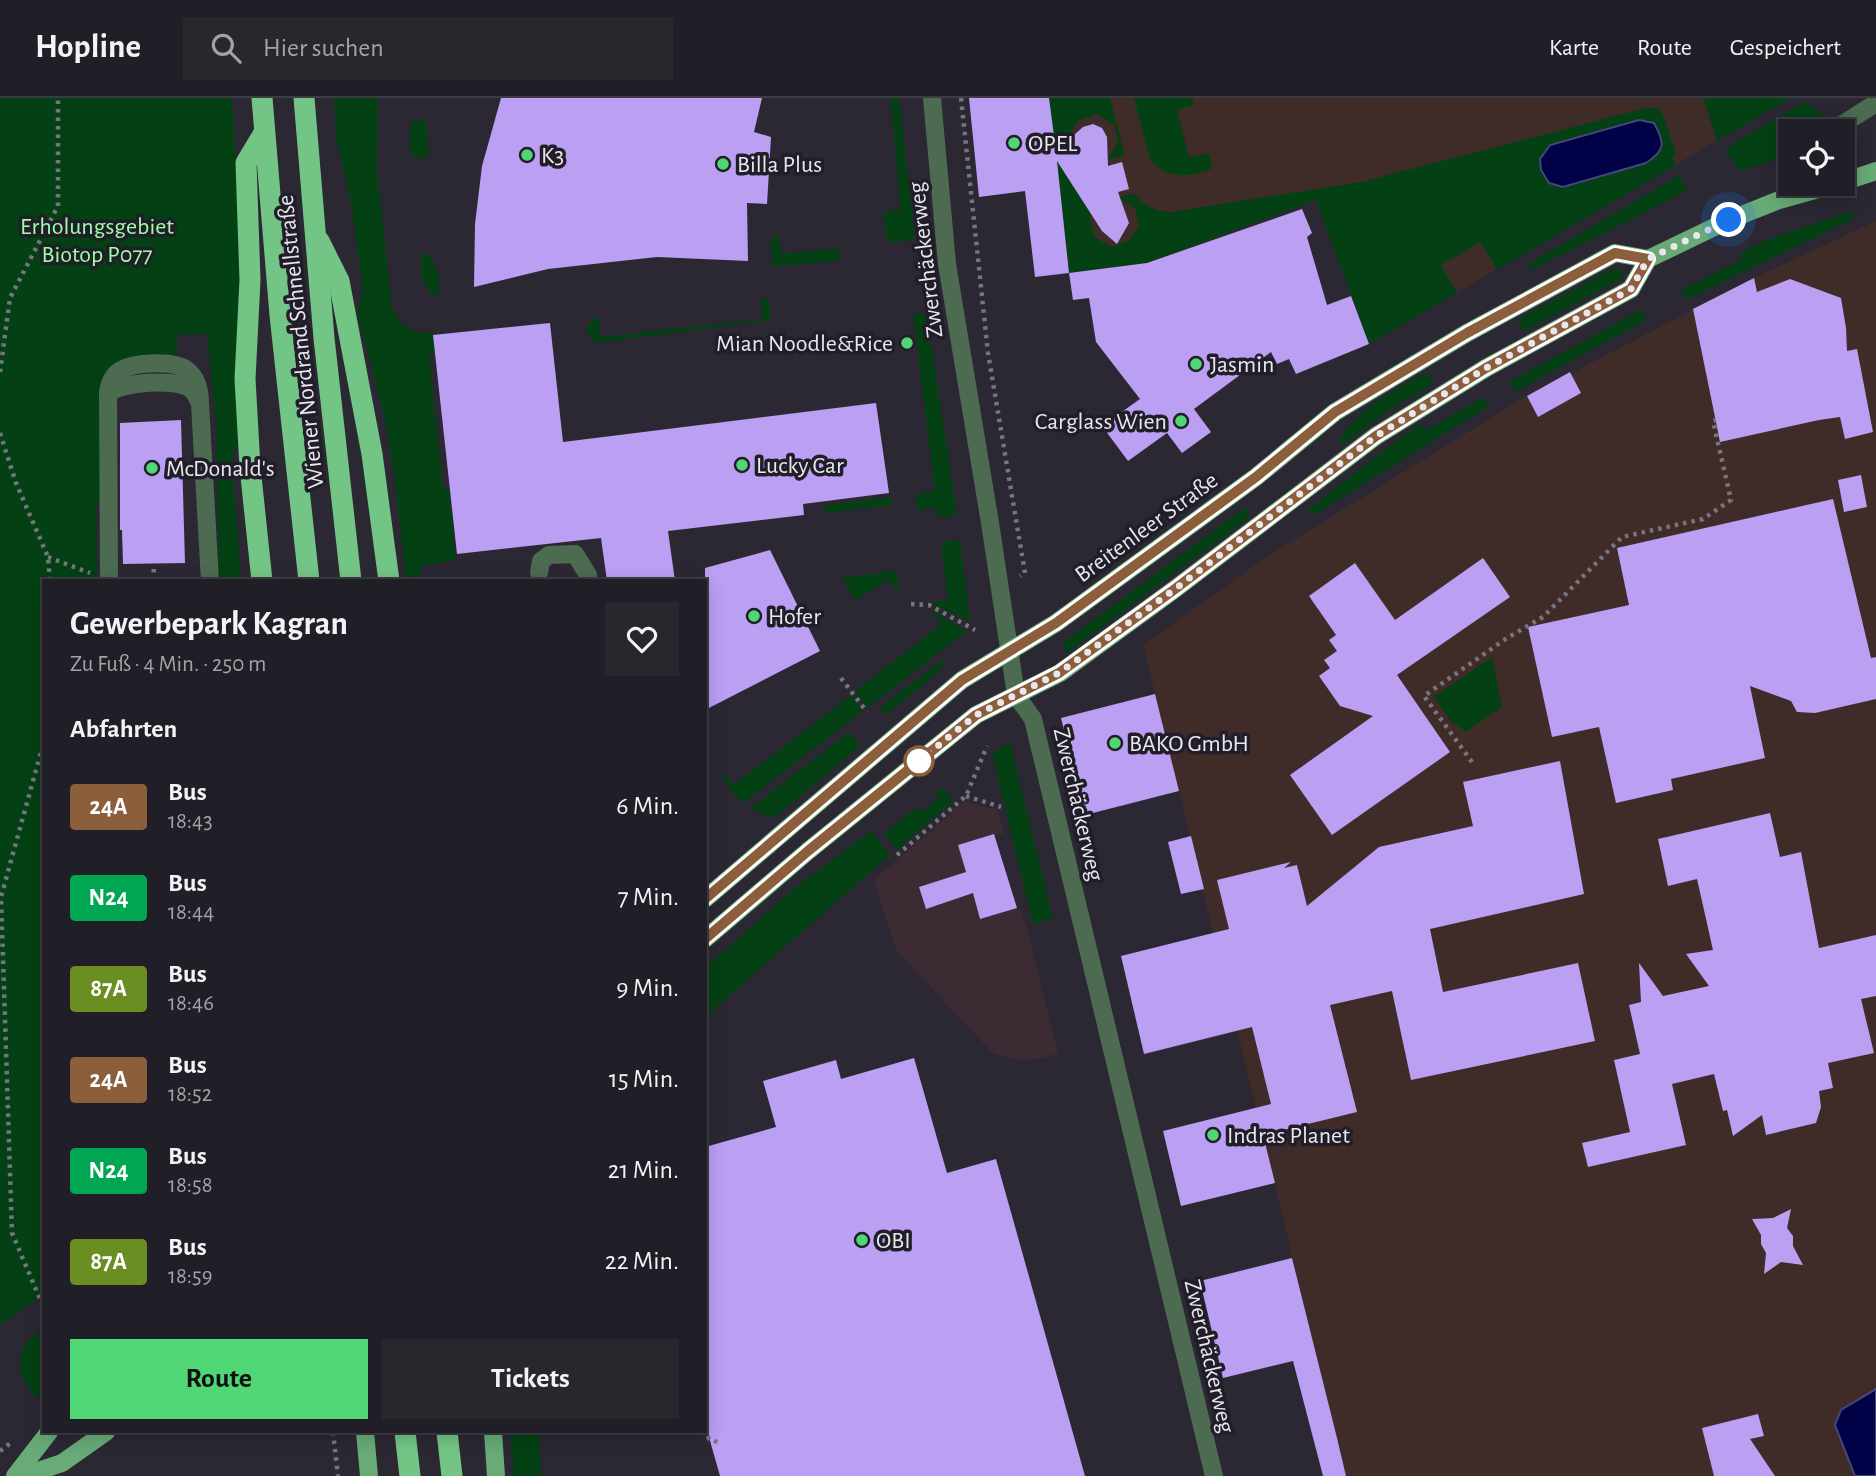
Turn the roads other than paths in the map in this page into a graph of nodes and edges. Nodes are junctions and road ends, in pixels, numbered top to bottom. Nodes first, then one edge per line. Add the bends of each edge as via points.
1 (262, 98) edge
2 (304, 98) edge
3 (933, 98) edge
4 (1876, 103) edge
5 (1851, 119) edge
6 (264, 133) junction
7 (1876, 171) edge
8 (1855, 178) edge
9 (1793, 196) edge
10 (313, 229) junction
11 (1648, 259) junction
12 (539, 573) dead end
13 (108, 579) edge
14 (210, 579) edge
15 (262, 579) edge
16 (309, 579) edge
17 (351, 579) edge
18 (389, 579) edge
19 (589, 579) edge
20 (1009, 652) junction
21 (1016, 695) junction
22 (707, 897) edge
23 (707, 937) edge
24 (47, 1433) edge
25 (105, 1433) edge
26 (365, 1433) edge
27 (405, 1433) edge
28 (447, 1433) edge
29 (493, 1433) edge
30 (15, 1476) edge
31 (23, 1476) edge
32 (369, 1476) edge
33 (410, 1476) edge
34 (452, 1476) edge
35 (496, 1476) edge
36 (1214, 1476) edge

1 - 6 highway, Wiener Nordrand Schnellstraße
2 - 10 highway, Wiener Nordrand Schnellstraße
3 - 20 street, Zwerchäckerweg via 947,264
4 - 5 street
6 - 15 highway via 246,163 250,280 245,379
6 - 16 highway, Wiener Nordrand Schnellstraße
7 - 8 main road
9 - 11 main road
10 - 17 highway, Wiener Nordrand Schnellstraße
10 - 18 highway via 339,281 372,454
11 - 20 main road, Breitenleer Straße via 1615,253 1479,326 1335,412 1256,477 1056,623
11 - 21 main road via 1631,289 1409,414 1059,673
12 - 19 street via 541,561 549,555 575,554
13 - 14 street via 108,394 129,384 175,383 192,390 200,404
20 - 21 street, Zwerchäckerweg
20 - 22 main road, Breitenleer Straße via 962,680
21 - 23 main road via 976,715
21 - 36 street, Zwerchäckerweg via 1033,719
24 - 30 main road
25 - 31 main road via 62,1463
26 - 32 main road
27 - 33 highway
28 - 34 highway
29 - 35 main road

